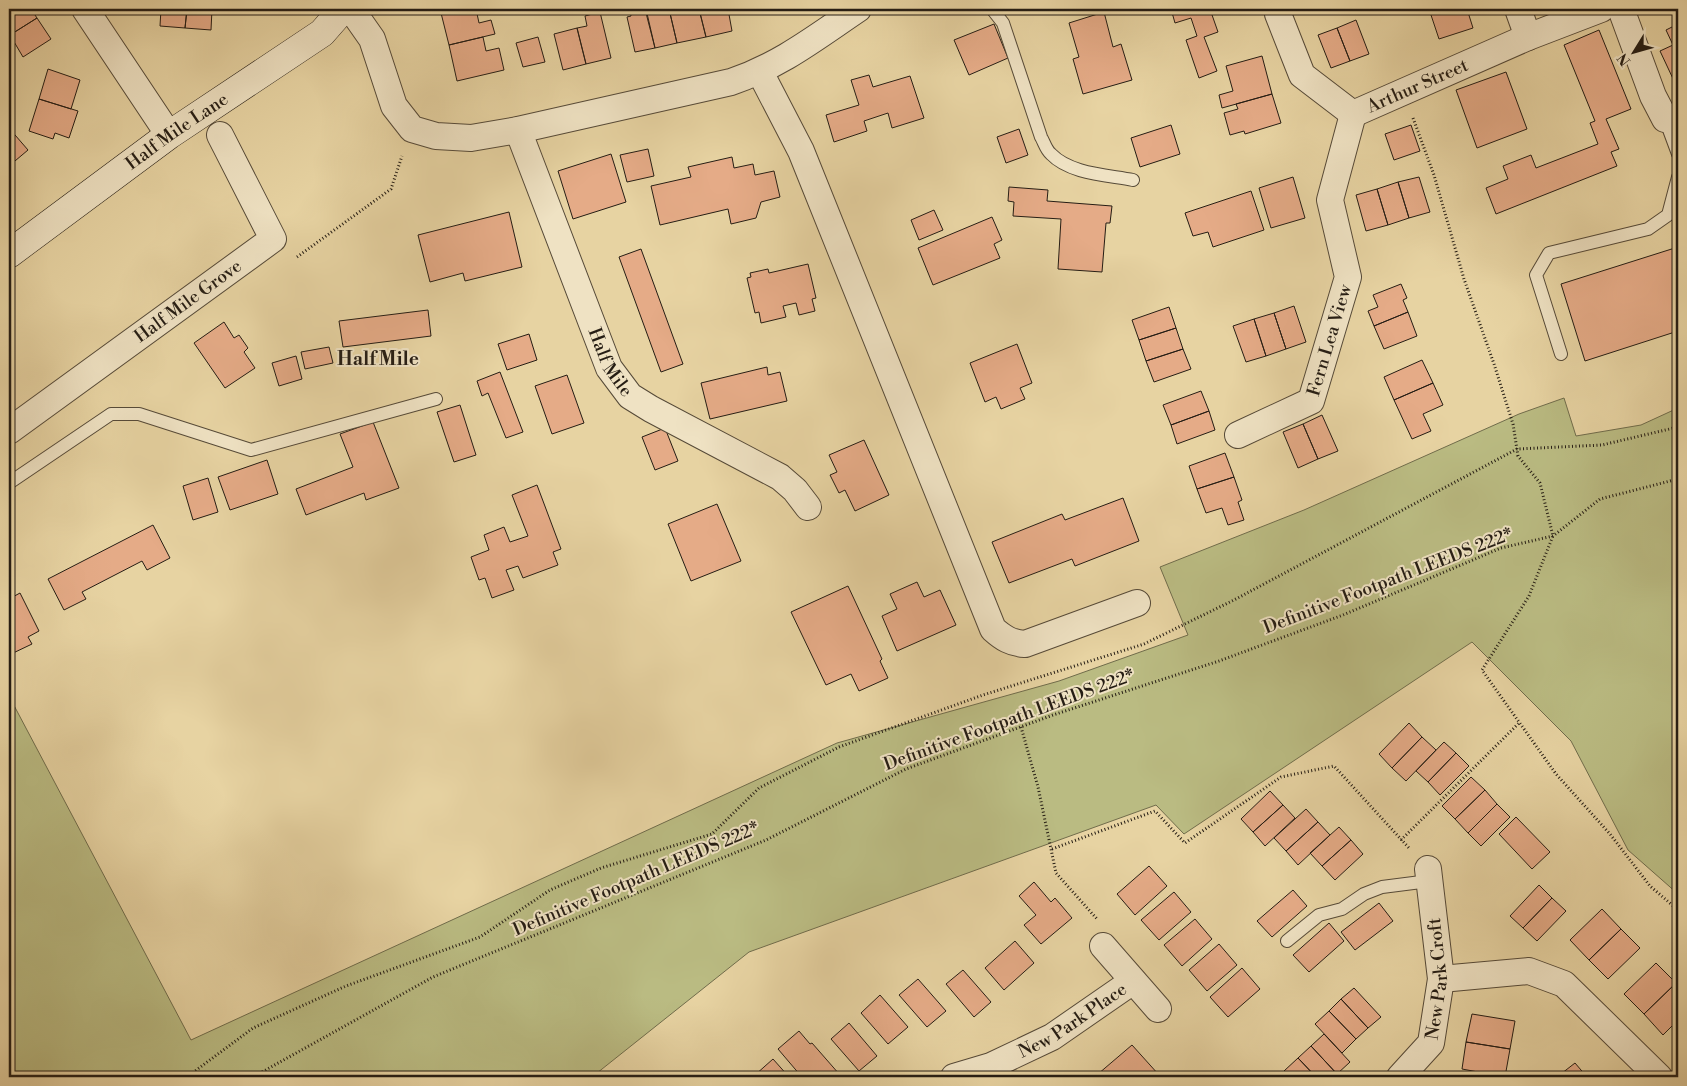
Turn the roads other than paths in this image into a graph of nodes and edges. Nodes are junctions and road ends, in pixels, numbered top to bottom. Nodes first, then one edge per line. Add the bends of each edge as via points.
1 (84, 9) edge
2 (343, 9) edge
3 (351, 9) edge
4 (858, 9) edge
5 (992, 9) edge
6 (1518, 9) edge
7 (1601, 9) edge
8 (1622, 9) edge
9 (1278, 14) dead end
10 (1528, 37) junction
11 (760, 72) junction
12 (1353, 114) junction
13 (1665, 120) joint
14 (518, 130) junction
15 (169, 135) junction
16 (220, 135) dead end
17 (1678, 154) edge
18 (1678, 177) edge
19 (1133, 180) dead end
20 (9, 254) edge
21 (1561, 354) dead end
22 (436, 399) dead end
23 (9, 431) edge
24 (1238, 434) dead end
25 (9, 483) edge
26 (808, 507) dead end
27 (1137, 603) dead end
28 (1429, 875) joint
29 (1287, 941) dead end
30 (1103, 946) road end
31 (1441, 978) junction
32 (1133, 981) junction
33 (1158, 1009) dead end
34 (1649, 1074) edge
35 (954, 1077) edge
36 (1400, 1077) edge

1 - 15 street
2 - 15 street, Half Mile Lane via 322,33
3 - 14 street via 372,39 394,106 412,129 436,136 470,138
4 - 11 street via 796,52
5 - 19 lane via 1003,23 1041,137 1050,154 1079,169
6 - 10 street
7 - 10 street, Arthur Street
8 - 13 street via 1653,96
9 - 12 street, Arthur Street via 1302,75
10 - 12 street, Arthur Street
11 - 14 street via 731,82
11 - 27 street via 801,151 993,629 1008,640 1025,644
12 - 24 street, Fern Lea View via 1330,200 1348,277 1311,401
13 - 17 lane
14 - 26 street, Half Mile via 609,368 630,396 780,477
15 - 20 street, Half Mile Lane
16 - 23 street, Half Mile Grove via 273,239
18 - 21 lane via 1668,215 1648,229 1549,254 1536,275
22 - 25 lane via 251,450 139,414 111,414
28 - 29 lane via 1364,894 1342,909 1318,915
28 - 31 street, New Park Croft
30 - 32 street, New Park Place
31 - 34 street via 1529,971 1564,984
31 - 36 street, New Park Croft via 1431,1043
32 - 33 street, New Park Place
32 - 35 street, New Park Place via 1052,1037 991,1066

